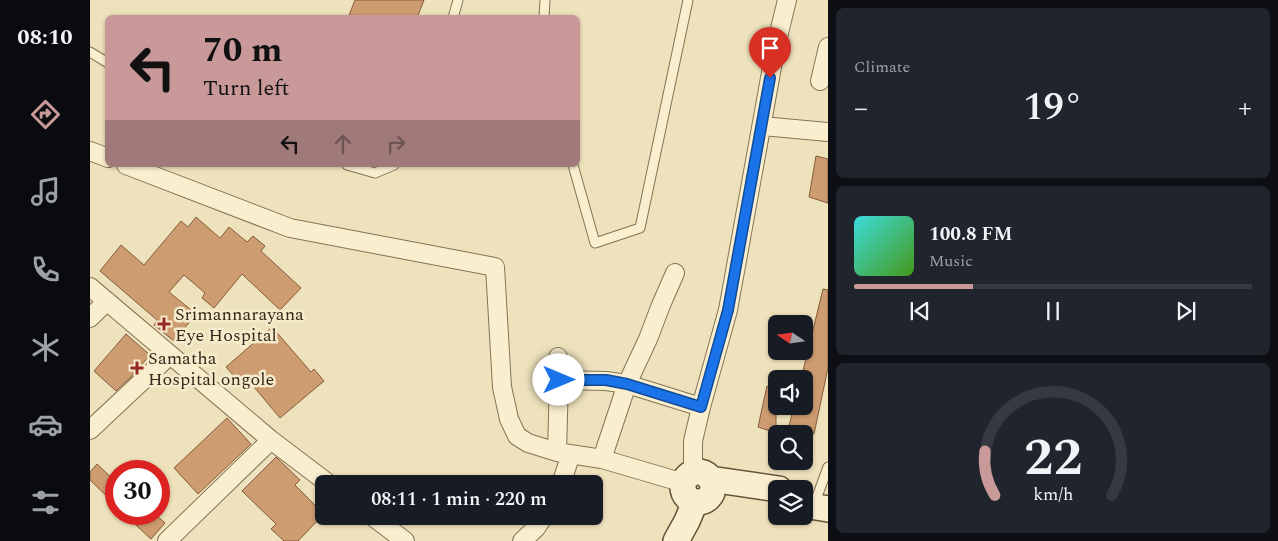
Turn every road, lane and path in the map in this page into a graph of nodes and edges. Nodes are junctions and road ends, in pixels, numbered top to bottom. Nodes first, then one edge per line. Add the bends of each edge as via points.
1 (458, 0) edge
2 (545, 0) edge
3 (688, 0) edge
4 (787, 0) edge
5 (454, 15) edge
6 (544, 15) edge
7 (828, 46) edge
8 (90, 52) edge
9 (105, 62) edge
10 (820, 81) dead end
11 (762, 126) junction
12 (828, 132) edge
13 (90, 151) edge
14 (105, 157) edge
15 (131, 167) edge
16 (354, 167) edge
17 (389, 167) edge
18 (574, 167) edge
19 (675, 273) dead end
20 (90, 287) edge
21 (107, 301) junction
22 (90, 318) edge
23 (170, 355) junction
24 (558, 357) dead end
25 (559, 380) junction
26 (627, 384) junction
27 (701, 407) junction
28 (90, 430) edge
29 (271, 440) junction
30 (564, 453) junction
31 (602, 459) junction
32 (828, 467) edge
33 (317, 475) edge
34 (562, 475) edge
35 (699, 486) junction
36 (768, 489) edge
37 (816, 499) edge
38 (768, 500) edge
39 (384, 525) edge
40 (538, 525) edge
41 (167, 541) edge
42 (405, 541) edge
43 (522, 541) edge
44 (676, 541) edge

1 - 5 lane
2 - 6 lane
3 - 18 lane via 640,228 595,244
4 - 11 street
7 - 10 street
8 - 9 lane
11 - 12 street
11 - 27 street via 728,310
13 - 14 street
15 - 30 street via 290,228 495,267 502,387 509,419 518,436 528,443
16 - 17 lane via 375,173
19 - 26 street
20 - 21 street
21 - 22 street
21 - 23 street
23 - 28 street
23 - 29 street
24 - 25 street
25 - 26 street via 606,380
25 - 30 street
26 - 27 street
26 - 31 street
27 - 35 street via 693,441
29 - 33 street
29 - 41 street
30 - 31 street
30 - 34 street
31 - 35 street
32 - 37 lane
35 - 36 street
35 - 38 street
35 - 44 street
39 - 42 street
40 - 43 street

